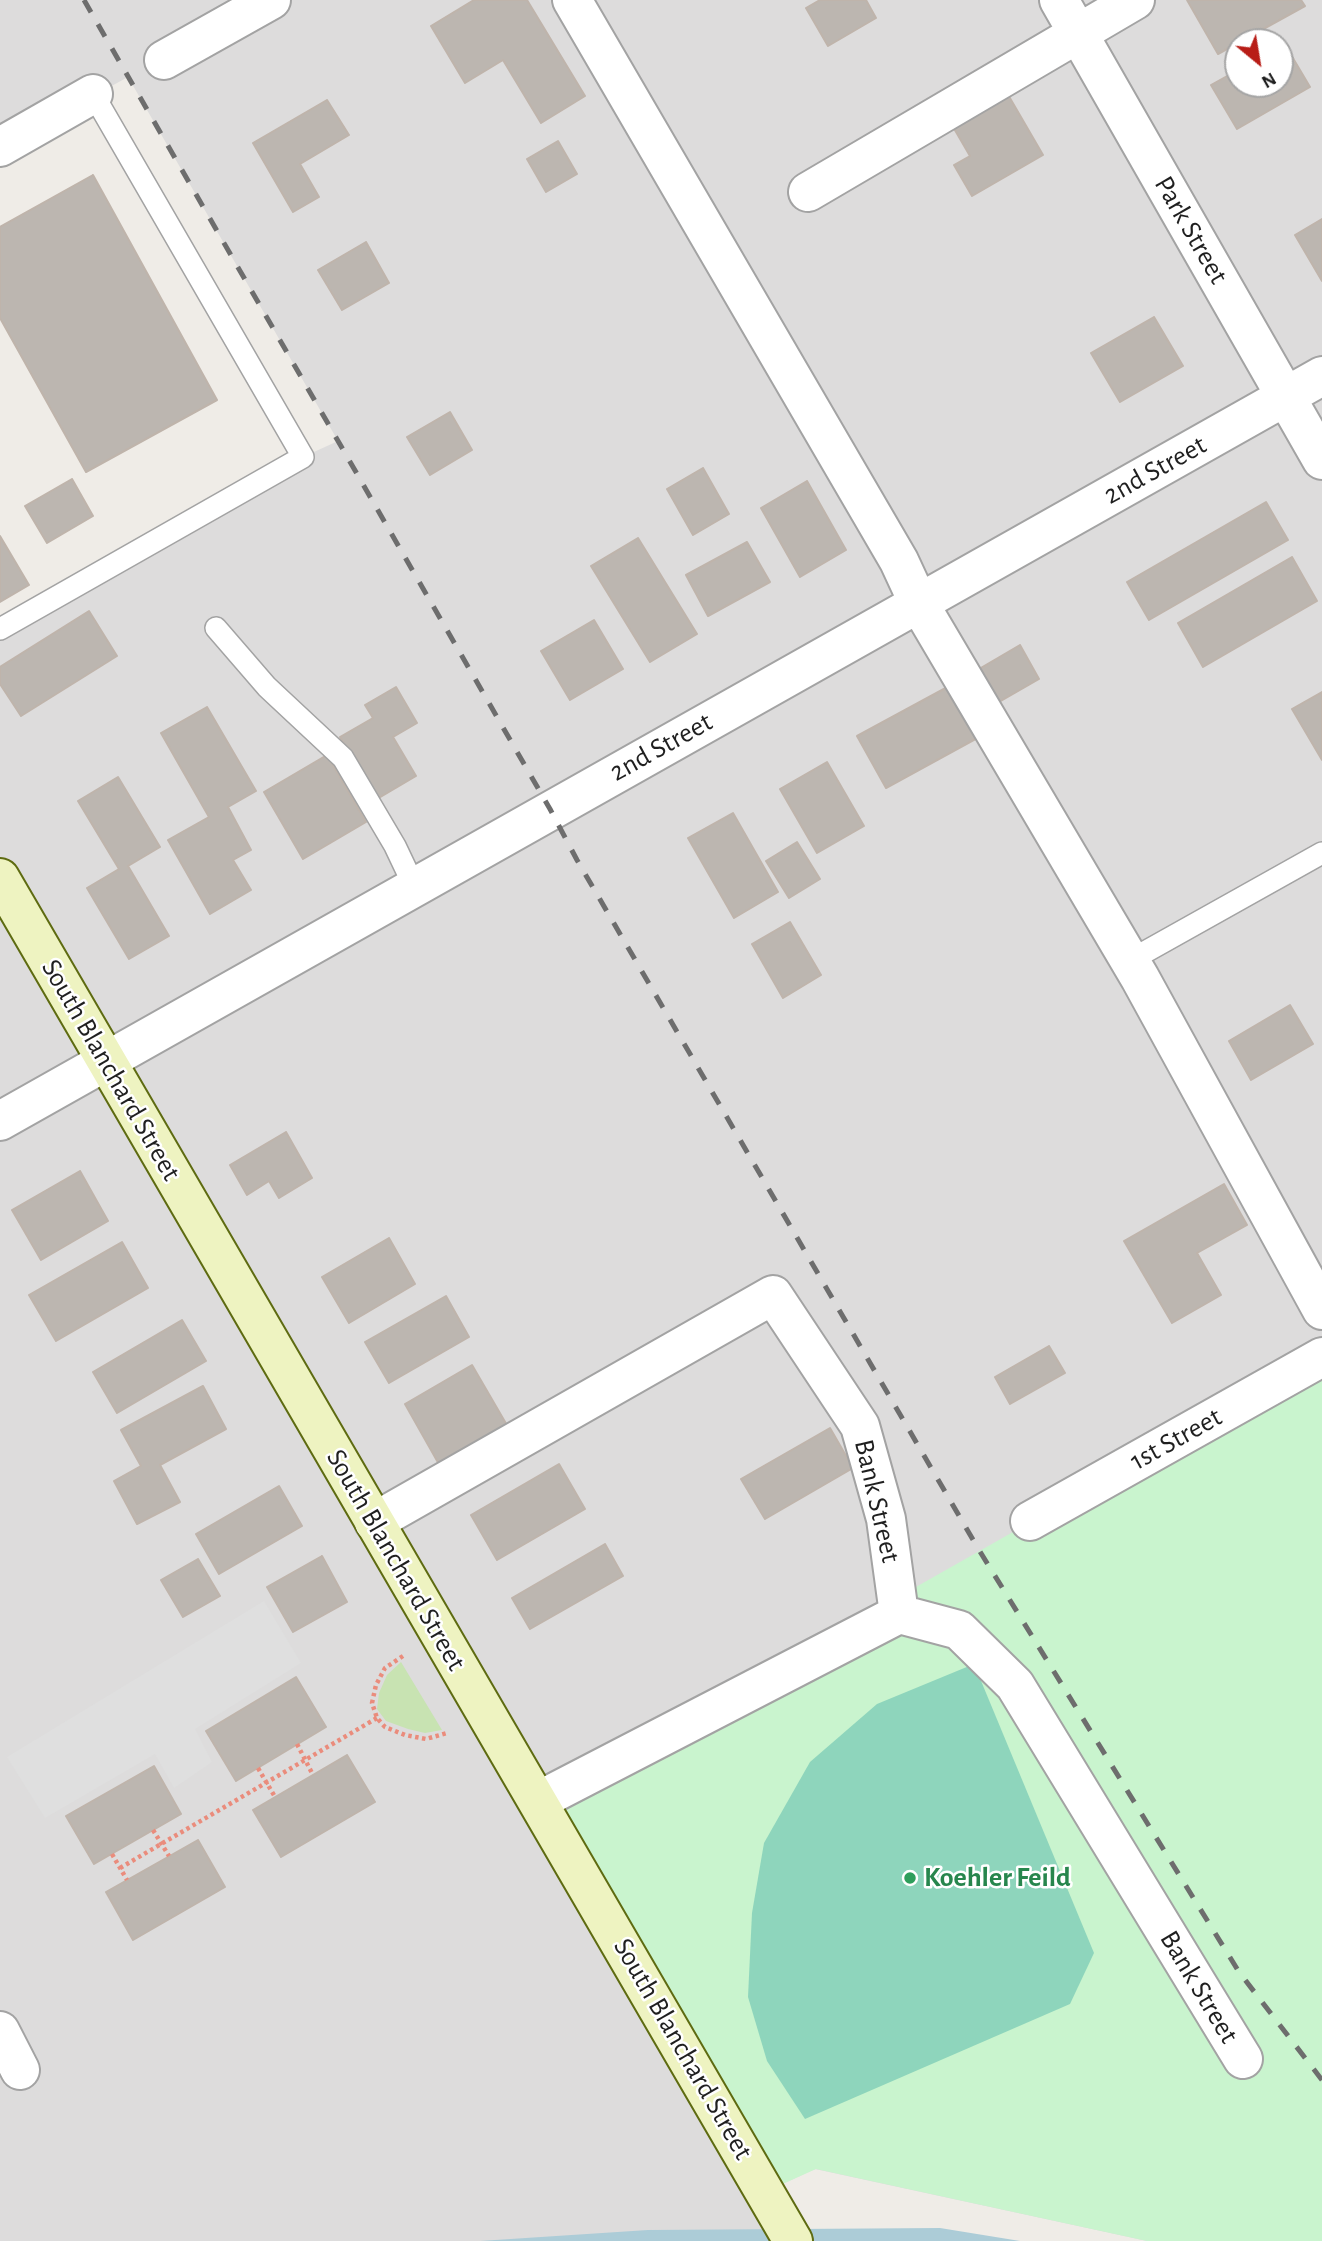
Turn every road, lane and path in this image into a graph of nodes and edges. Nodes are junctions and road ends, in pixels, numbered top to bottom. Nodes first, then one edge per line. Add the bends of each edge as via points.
1 (271, 0) edge
2 (572, 0) edge
3 (1059, 0) edge
4 (1135, 0) edge
5 (1078, 33) junction
6 (164, 60) dead end
7 (93, 94) joint
8 (0, 147) edge
9 (808, 192) dead end
10 (1322, 376) edge
11 (1287, 396) junction
12 (1322, 460) edge
13 (918, 602) junction
14 (216, 628) dead end
15 (0, 629) edge
16 (1322, 853) edge
17 (0, 878) edge
18 (414, 886) junction
19 (1129, 961) junction
20 (105, 1062) junction
21 (0, 1121) edge
22 (1322, 1310) edge
23 (1322, 1357) edge
24 (1030, 1521) dead end
25 (374, 1522) junction
26 (899, 1614) junction
27 (403, 1656) dead end
28 (377, 1718) junction
29 (447, 1733) dead end
30 (297, 1744) dead end
31 (305, 1760) junction
32 (258, 1768) dead end
33 (313, 1775) dead end
34 (267, 1782) junction
35 (275, 1797) dead end
36 (538, 1801) junction
37 (153, 1830) dead end
38 (161, 1844) junction
39 (112, 1854) dead end
40 (169, 1856) dead end
41 (120, 1868) junction
42 (127, 1880) dead end
43 (0, 2031) edge
44 (1242, 2059) dead end
45 (20, 2070) dead end
46 (793, 2241) edge

1 - 6 street
2 - 13 street via 899,561
3 - 5 street, Park Street
4 - 5 street
5 - 9 street
5 - 11 street, Park Street
7 - 8 street
7 - 15 lane via 303,457
10 - 11 street, 2nd Street
11 - 12 street, Park Street
11 - 13 street, 2nd Street
13 - 18 street, 2nd Street
13 - 19 street
14 - 18 lane via 267,687 343,758 396,846
16 - 19 lane
17 - 20 street, South Blanchard Street
18 - 20 street, 2nd Street
19 - 22 street
20 - 21 street, 2nd Street
20 - 25 street, South Blanchard Street
23 - 24 street, 1st Street
25 - 26 street, Bank Street via 773,1295 860,1426 886,1519
25 - 36 street, South Blanchard Street
26 - 36 street
26 - 44 street, Bank Street via 960,1630 1015,1685
27 - 28 path via 385,1668 376,1685 372,1703
28 - 29 path via 385,1727 405,1735 426,1739
28 - 31 path
30 - 31 path
31 - 33 path
31 - 34 path
32 - 34 path
34 - 35 path
34 - 38 path
36 - 46 street, South Blanchard Street
37 - 38 path
38 - 40 path
38 - 41 path
39 - 41 path
41 - 42 path
43 - 45 street

